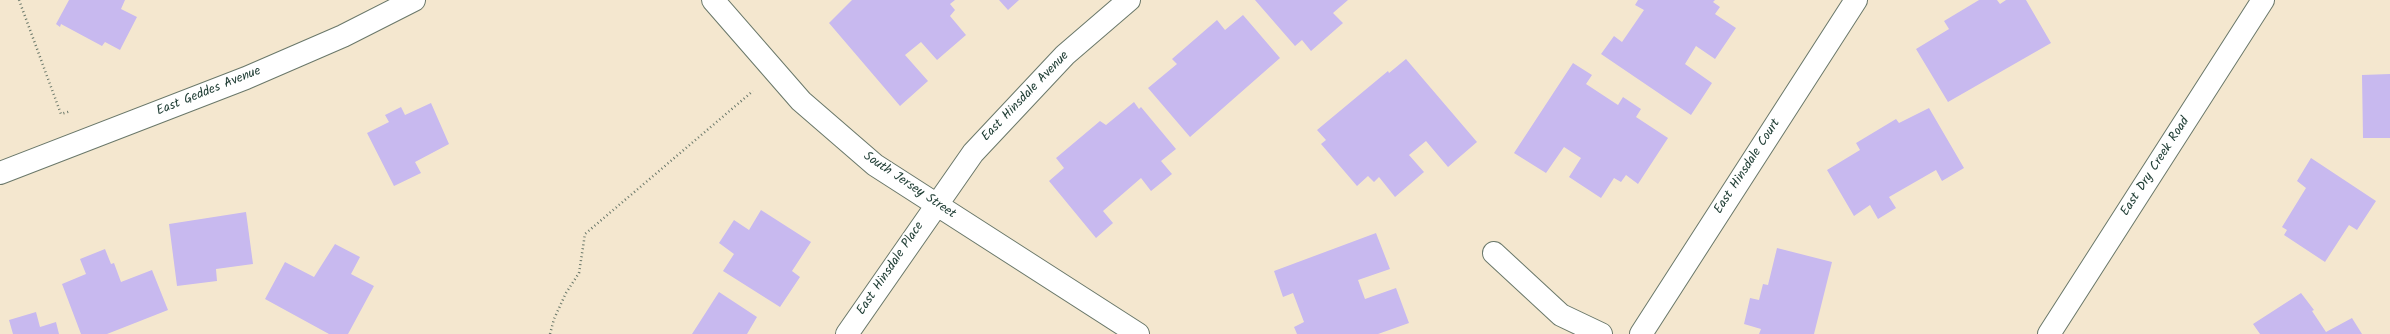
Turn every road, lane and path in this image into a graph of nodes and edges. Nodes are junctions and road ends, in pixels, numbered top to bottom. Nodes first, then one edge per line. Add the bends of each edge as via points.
1 (19, 0) edge
2 (414, 0) edge
3 (713, 0) edge
4 (1129, 0) edge
5 (1856, 0) edge
6 (2263, 0) edge
7 (774, 70) junction
8 (86, 140) junction
9 (0, 173) edge
10 (935, 205) junction
11 (1494, 253) dead end
12 (550, 334) edge
13 (847, 334) edge
14 (1138, 334) edge
15 (1601, 334) edge
16 (1641, 334) edge
17 (2049, 334) edge

1 - 8 path via 60,114 74,110
2 - 8 street, East Geddes Avenue via 343,36 246,78
3 - 7 street, South Jersey Street
4 - 10 street, East Hinsdale Avenue via 1065,56 1008,114 973,153
5 - 16 street, East Hinsdale Court
6 - 17 street, East Dry Creek Road
7 - 10 street, South Jersey Street via 801,101 875,165
7 - 12 path via 744,100 586,234 579,274 566,293
8 - 9 street, East Geddes Avenue
10 - 13 street, East Hinsdale Place
10 - 14 street, South Jersey Street
11 - 15 street via 1561,316

